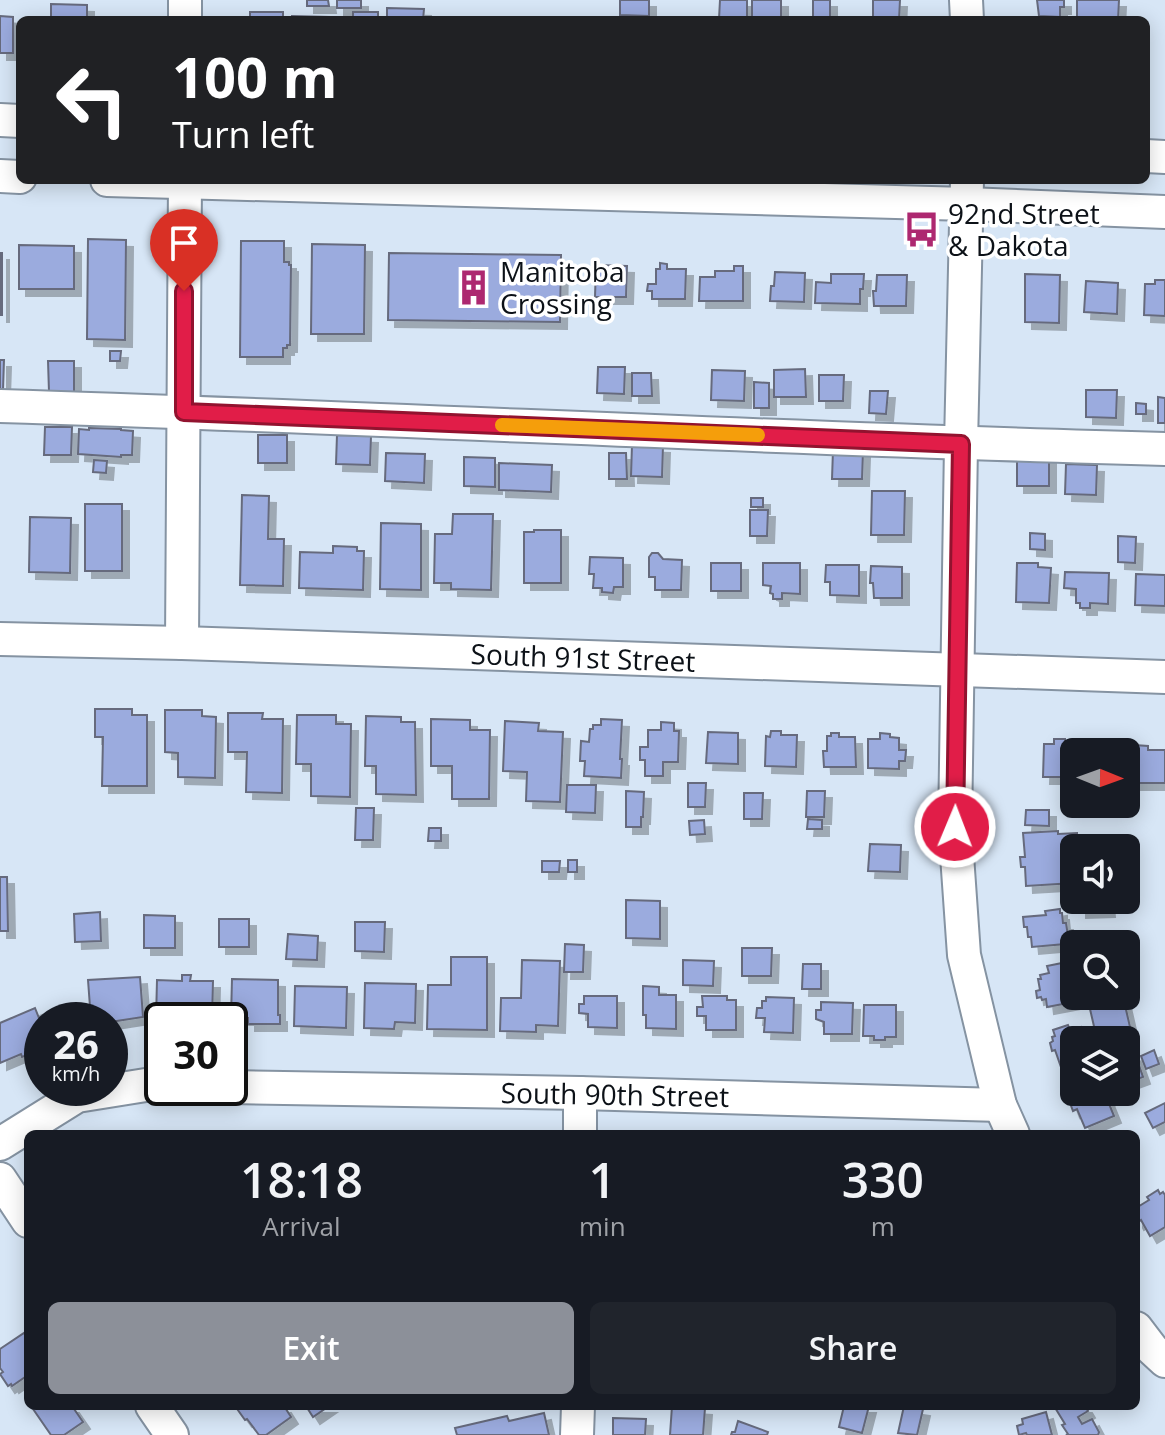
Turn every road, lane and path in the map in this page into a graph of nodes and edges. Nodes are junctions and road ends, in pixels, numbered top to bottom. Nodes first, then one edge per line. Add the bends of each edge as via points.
1 (185, 184) edge
2 (341, 184) edge
3 (967, 192) edge
4 (1165, 212) edge
5 (0, 406) edge
6 (184, 412) junction
7 (961, 444) junction
8 (1165, 449) edge
9 (0, 639) edge
10 (182, 643) junction
11 (957, 670) junction
12 (1165, 677) edge
13 (144, 1085) edge
14 (248, 1087) edge
15 (580, 1093) junction
16 (1006, 1120) edge
17 (580, 1130) edge
18 (0, 1144) edge
19 (0, 1179) edge
20 (24, 1215) edge
21 (1140, 1333) edge
22 (1165, 1361) edge
23 (155, 1410) edge
24 (578, 1410) edge
25 (172, 1435) edge
26 (577, 1435) edge

1 - 6 street
2 - 3 street
3 - 4 street
3 - 7 street
5 - 6 street
6 - 7 street
6 - 10 street
7 - 8 street
7 - 11 street
9 - 10 street, South 91st Street
10 - 11 street, South 91st Street
11 - 12 street, South 91st Street
11 - 16 street via 955,827 964,955
13 - 18 street via 77,1096
14 - 15 street, South 90th Street
15 - 16 street, South 90th Street
15 - 17 street
19 - 20 street
21 - 22 street
23 - 25 street
24 - 26 street

